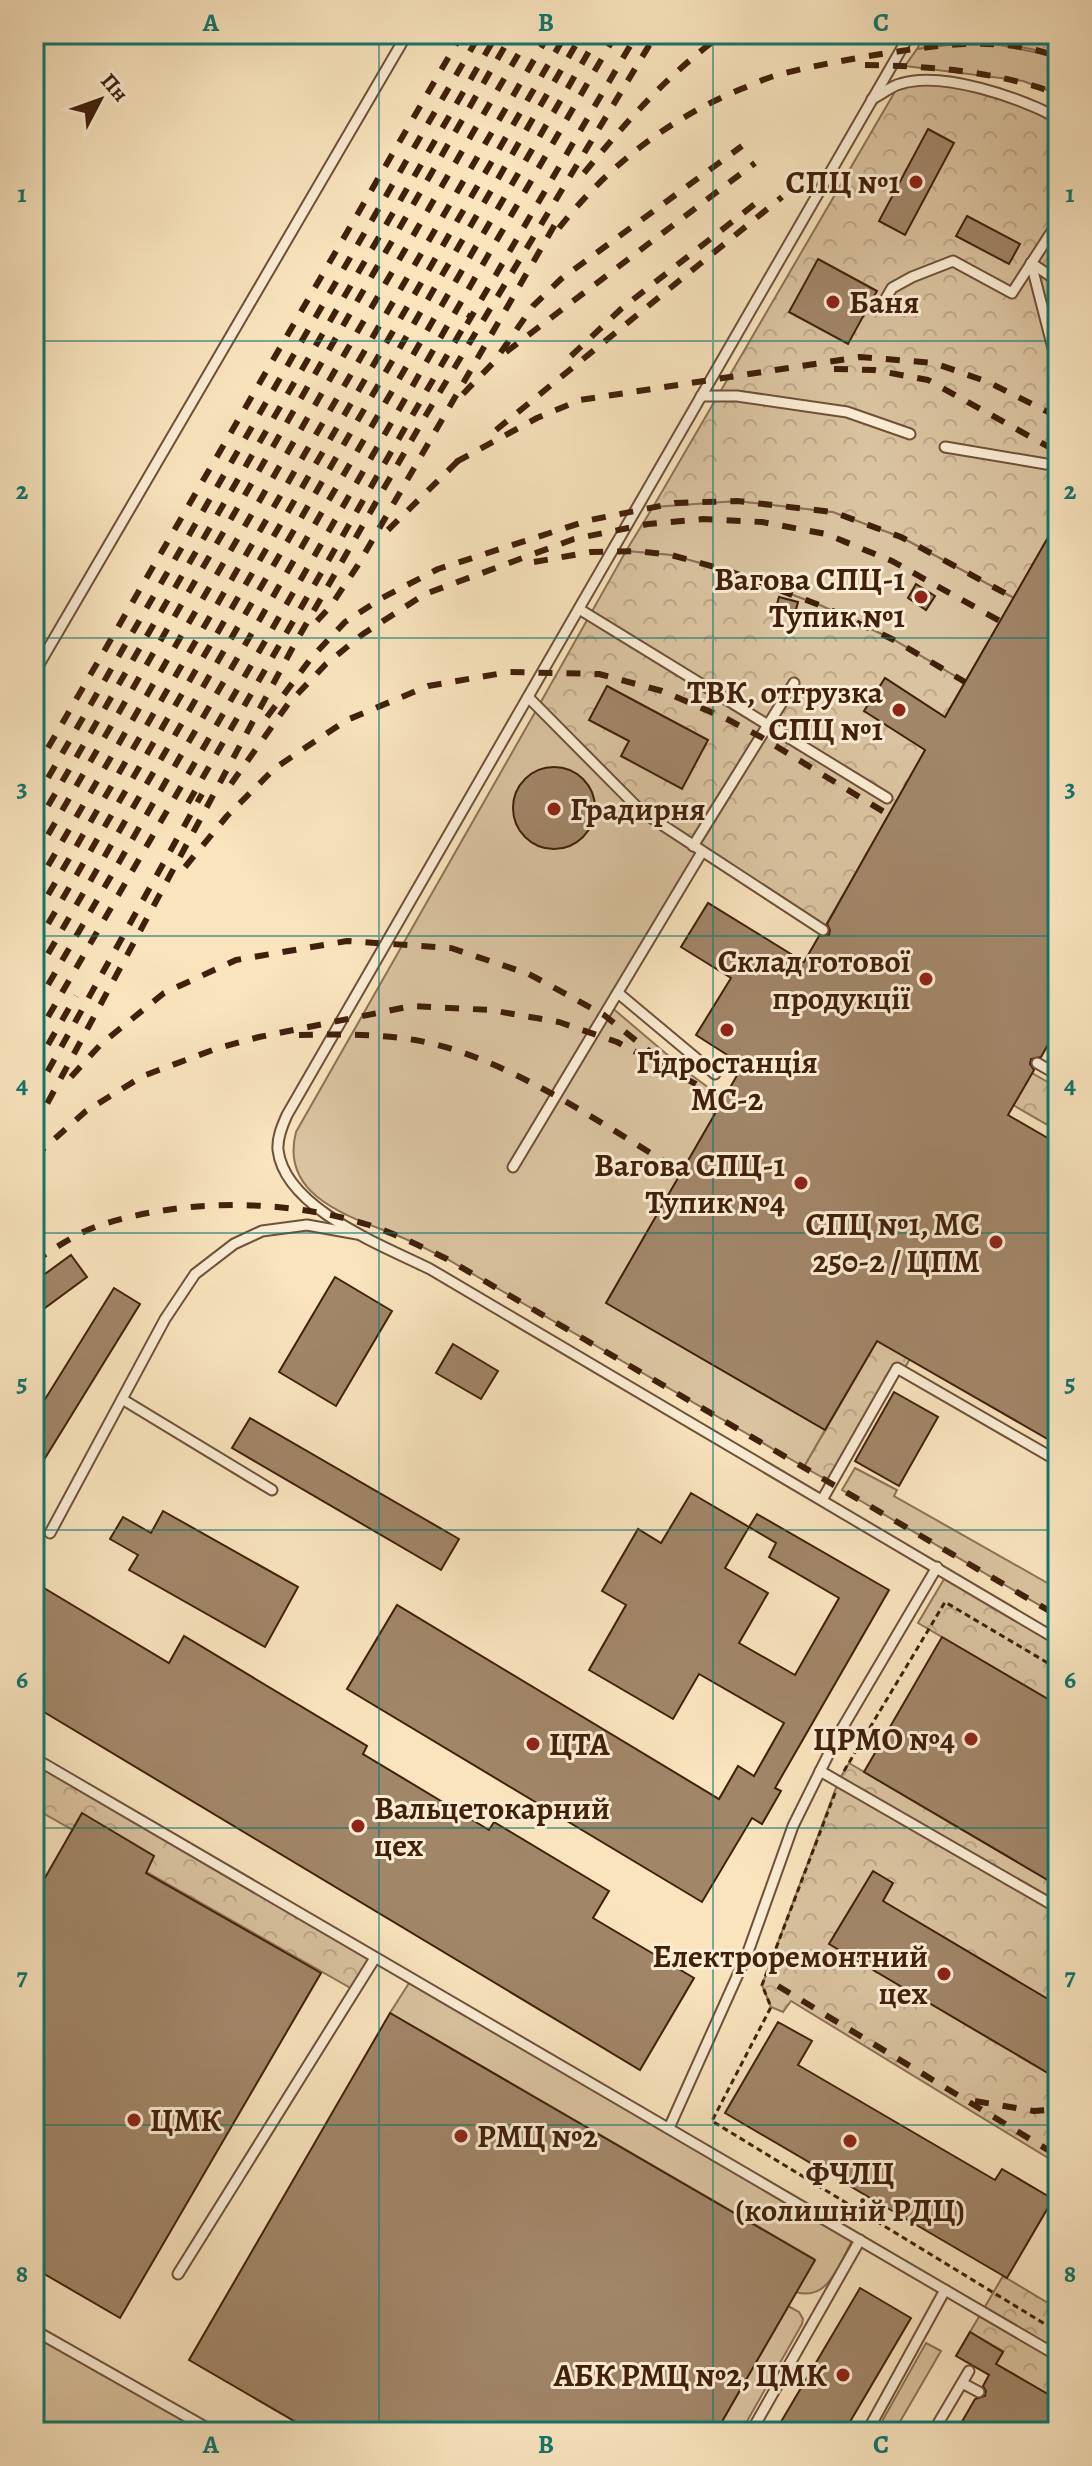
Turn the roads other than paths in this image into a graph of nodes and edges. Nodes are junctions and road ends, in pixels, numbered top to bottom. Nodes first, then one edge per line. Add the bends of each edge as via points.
1 (407, 34) edge
2 (910, 34) edge
3 (872, 100) junction
4 (1058, 118) edge
5 (1058, 222) edge
6 (1031, 263) junction
7 (1058, 281) edge
8 (882, 305) dead end
9 (1058, 368) edge
10 (701, 396) junction
11 (910, 434) dead end
12 (945, 447) dead end
13 (1058, 466) edge
14 (579, 609) junction
15 (34, 673) edge
16 (794, 683) dead end
17 (528, 697) junction
18 (768, 725) junction
19 (887, 798) dead end
20 (693, 846) junction
21 (702, 852) junction
22 (823, 930) dead end
23 (618, 993) junction
24 (1037, 1063) dead end
25 (715, 1074) dead end
26 (1058, 1075) edge
27 (513, 1167) dead end
28 (364, 1236) junction
29 (122, 1399) junction
30 (1058, 1461) edge
31 (272, 1490) dead end
32 (822, 1500) junction
33 (50, 1533) dead end
34 (937, 1567) junction
35 (1058, 1640) edge
36 (34, 1758) edge
37 (820, 1771) junction
38 (1058, 1908) edge
39 (375, 1958) junction
40 (669, 2128) junction
41 (860, 2240) junction
42 (178, 2274) dead end
43 (945, 2290) junction
44 (34, 2330) edge
45 (1058, 2356) edge
46 (969, 2371) dead end
47 (962, 2383) junction
48 (979, 2392) dead end
49 (214, 2432) edge
50 (751, 2432) edge
51 (867, 2432) edge
52 (933, 2432) edge

1 - 15 lane
2 - 3 lane
3 - 4 lane via 900,83 946,80 1033,105
3 - 10 lane
5 - 6 lane
6 - 7 lane
6 - 8 lane via 1012,293 953,261 892,288
6 - 9 lane
10 - 11 lane via 847,412
10 - 14 lane
12 - 13 lane
14 - 17 lane
14 - 18 lane
16 - 18 lane
17 - 20 lane via 641,811
17 - 28 lane via 280,1133 278,1153 293,1184 324,1213
18 - 19 lane
18 - 20 lane
20 - 21 lane
21 - 22 lane
21 - 23 lane
23 - 25 lane
23 - 27 lane
24 - 26 lane
28 - 29 lane via 307,1225 262,1231 234,1244 195,1274
28 - 32 lane via 444,1277
29 - 31 lane
29 - 33 lane
30 - 32 lane via 897,1368
32 - 34 lane
34 - 35 lane
34 - 37 lane
36 - 39 lane
37 - 38 lane
37 - 40 lane via 793,1826 748,1952
39 - 40 lane
39 - 42 lane
40 - 41 lane
41 - 43 lane
41 - 50 lane
43 - 45 lane
43 - 51 lane
44 - 49 lane
46 - 47 lane
47 - 48 lane
47 - 52 lane

